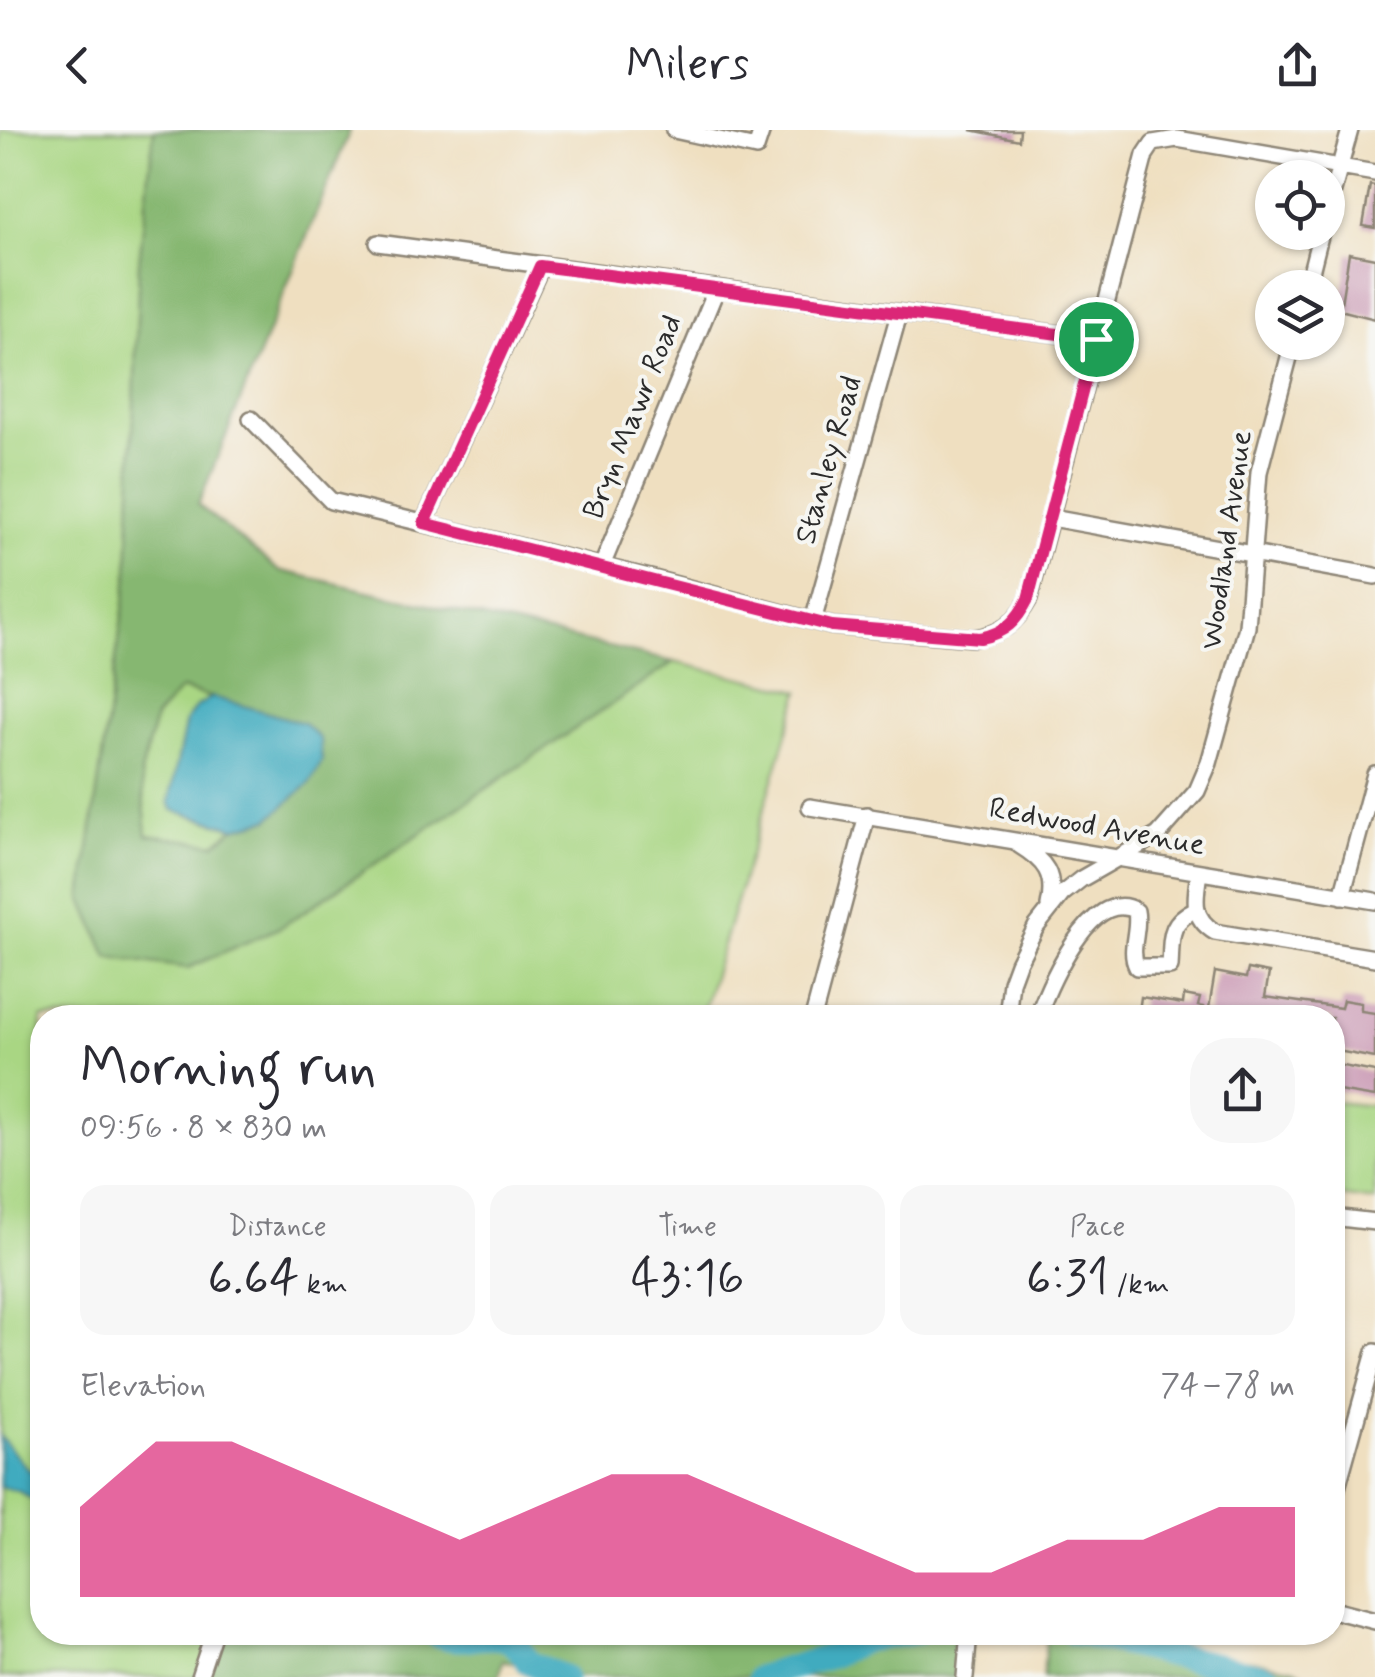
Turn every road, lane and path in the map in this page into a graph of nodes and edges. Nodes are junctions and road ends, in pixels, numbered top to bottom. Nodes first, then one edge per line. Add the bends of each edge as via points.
1 (675, 130) edge
2 (762, 130) edge
3 (1350, 130) edge
4 (1294, 160) edge
5 (1341, 160) edge
6 (1345, 169) edge
7 (1375, 173) edge
8 (378, 243) dead end
9 (540, 266) junction
10 (716, 290) junction
11 (899, 314) junction
12 (1096, 339) junction
13 (1288, 360) edge
14 (251, 419) dead end
15 (1050, 518) junction
16 (424, 523) junction
17 (1254, 555) junction
18 (602, 566) junction
19 (1375, 576) edge
20 (812, 621) junction
21 (1375, 774) edge
22 (810, 807) dead end
23 (867, 815) junction
24 (1011, 841) junction
25 (1122, 858) junction
26 (1199, 873) junction
27 (1342, 896) junction
28 (1375, 901) edge
29 (1196, 909) junction
30 (1048, 910) junction
31 (1375, 958) edge
32 (817, 1005) edge
33 (1008, 1005) edge
34 (1043, 1005) edge
35 (1345, 1219) edge
36 (1375, 1222) edge
37 (1375, 1352) edge
38 (1345, 1459) edge
39 (1345, 1613) edge
40 (1375, 1621) edge
41 (210, 1645) edge
42 (968, 1645) edge
43 (199, 1677) edge
44 (965, 1677) edge

1 - 2 street via 756,148
3 - 5 street
4 - 12 street via 1178,139 1153,143
6 - 7 street
8 - 9 street
9 - 10 street
9 - 16 street
10 - 11 street
10 - 18 street, Bryn Mawr Road
11 - 12 street
11 - 20 street, Stanley Road
12 - 15 street
13 - 17 street, Woodland Avenue via 1259,472
14 - 16 street via 330,500
15 - 17 street
15 - 20 street via 1028,599 1012,624 992,635
16 - 18 street
17 - 19 street
17 - 25 street, Woodland Avenue via 1248,627 1196,792 1158,836
18 - 20 street
21 - 27 street
22 - 23 street, Redwood Avenue
23 - 24 street, Redwood Avenue
23 - 32 street
24 - 25 street, Redwood Avenue
24 - 30 street via 1050,871
25 - 26 street, Redwood Avenue
25 - 30 street, Woodland Avenue via 1081,879
26 - 27 street, Redwood Avenue
26 - 29 street
27 - 28 street, Redwood Avenue
29 - 31 street via 1215,932
29 - 34 street via 1173,928 1166,969 1137,967 1136,911 1113,908 1061,960
30 - 33 street, Woodland Avenue via 1018,963
35 - 36 street
37 - 38 street
39 - 40 street
41 - 43 street
42 - 44 street

